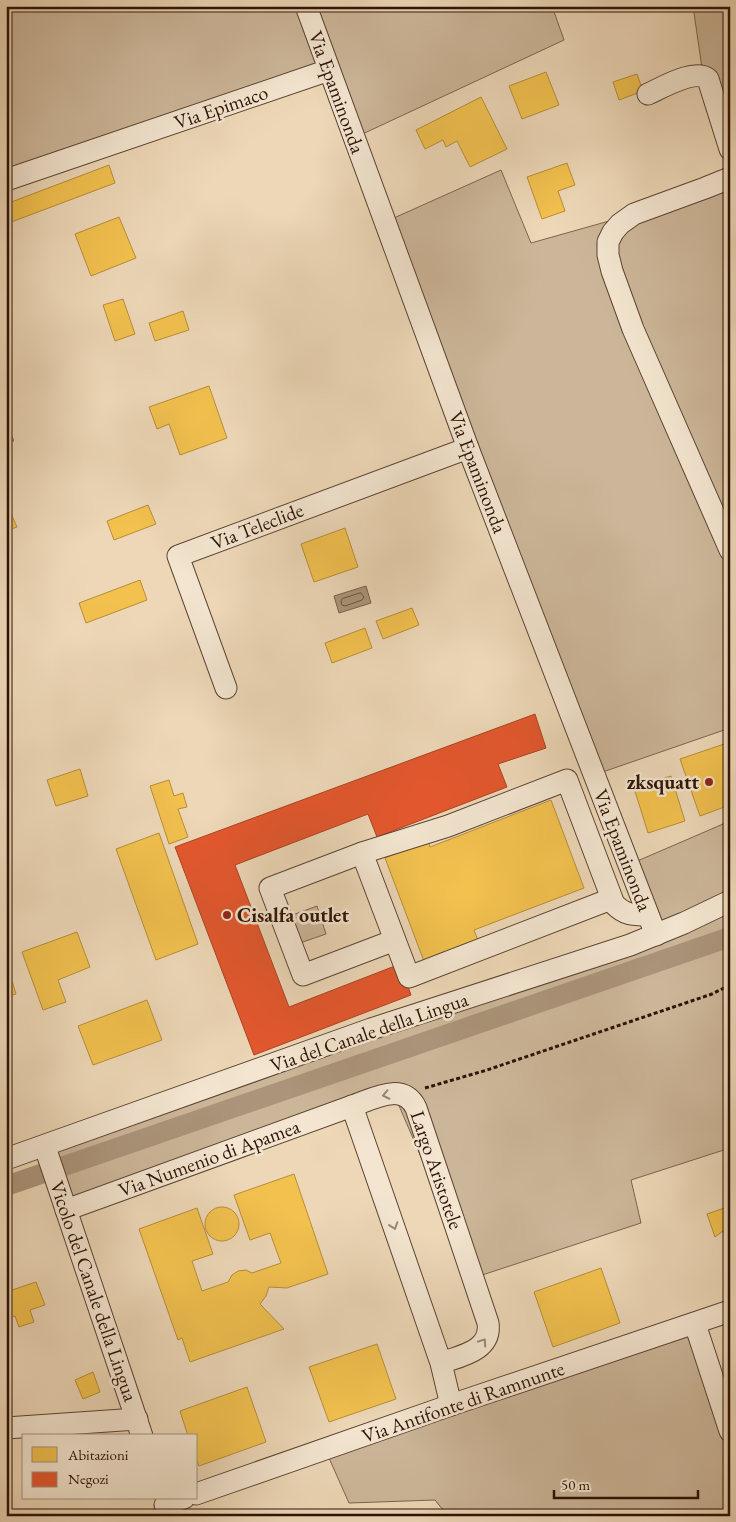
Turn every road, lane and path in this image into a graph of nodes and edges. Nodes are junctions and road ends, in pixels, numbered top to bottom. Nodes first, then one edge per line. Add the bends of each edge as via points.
1 (306, 6) edge
2 (329, 70) junction
3 (648, 94) dead end
4 (730, 149) edge
5 (730, 178) edge
6 (6, 180) edge
7 (468, 448) junction
8 (730, 550) edge
9 (226, 688) dead end
10 (362, 853) junction
11 (611, 898) junction
12 (730, 901) edge
13 (648, 915) junction
14 (656, 935) junction
15 (395, 940) junction
16 (730, 985) edge
17 (404, 1094) junction
18 (352, 1106) junction
19 (46, 1152) junction
20 (6, 1159) edge
21 (63, 1200) junction
22 (730, 1311) edge
23 (694, 1324) junction
24 (441, 1364) junction
25 (450, 1405) junction
26 (140, 1427) edge
27 (6, 1428) edge
28 (730, 1431) edge
29 (198, 1493) edge

1 - 2 street, Via Epaminonda
2 - 6 street, Via Epimaco
2 - 7 street, Via Epaminonda
3 - 4 street via 686,77 703,75 708,79
5 - 8 street via 634,214 613,232 608,248 612,271 633,329
7 - 9 street, Via Teleclide via 178,556
7 - 13 street, Via Epaminonda
10 - 11 street via 448,826 567,780
10 - 15 street
10 - 15 street via 270,888 303,975
11 - 13 street via 620,910
11 - 15 street via 409,977
12 - 14 street, Via del Canale della Lingua
13 - 14 street, Via Epaminonda
14 - 19 street, Via del Canale della Lingua via 371,1029
16 - 17 path via 712,994 506,1063
17 -> 18 street, Largo Aristotele via 387,1094
24 -> 17 street, Largo Aristotele via 480,1347 486,1339 488,1327 421,1120 414,1103
18 - 21 street, Via Numenio di Apamea
18 -> 24 street
19 - 20 street, Via del Canale della Lingua
19 - 21 street, Vicolo del Canale della Lingua
21 - 26 street, Vicolo del Canale della Lingua
22 - 23 street, Via Antifonte di Ramnunte
23 - 25 street, Via Antifonte di Ramnunte
23 - 28 street
24 - 25 street
25 - 29 street, Via Antifonte di Ramnunte
26 - 27 street

